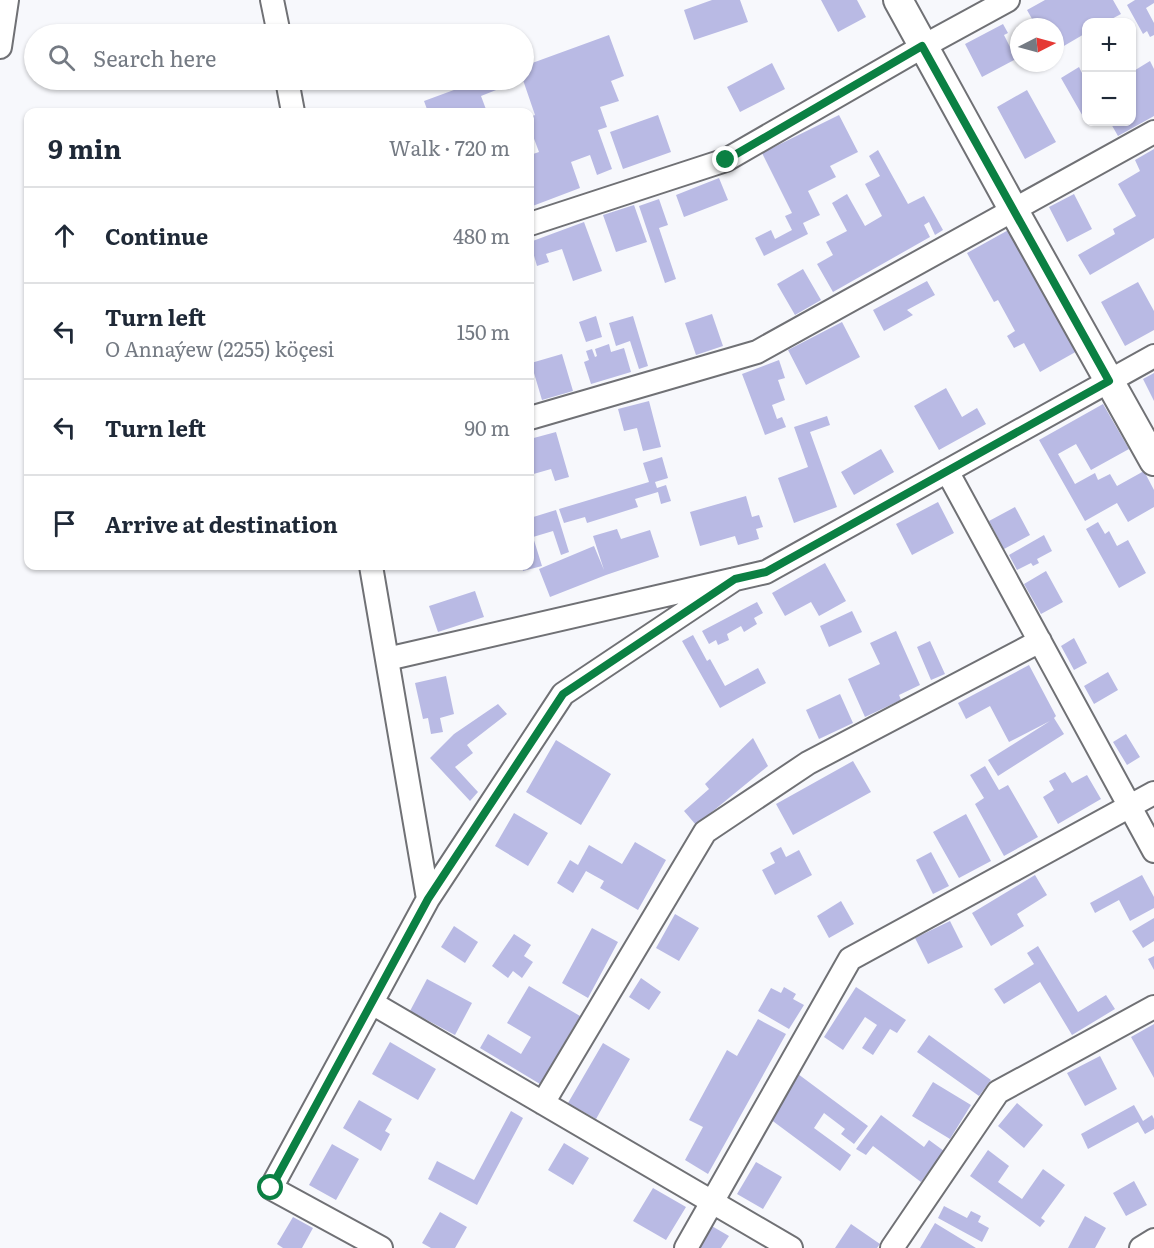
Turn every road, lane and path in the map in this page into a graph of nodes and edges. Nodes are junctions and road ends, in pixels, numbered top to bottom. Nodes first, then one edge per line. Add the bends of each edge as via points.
1 (7, 0) edge
2 (273, 0) edge
3 (898, 0) edge
4 (1008, 0) edge
5 (277, 24) edge
6 (922, 46) junction
7 (0, 47) edge
8 (289, 90) edge
9 (292, 108) edge
10 (1154, 132) edge
11 (1013, 209) junction
12 (534, 223) edge
13 (1154, 356) edge
14 (1109, 381) junction
15 (534, 417) edge
16 (1154, 461) edge
17 (947, 471) junction
18 (372, 570) edge
19 (735, 579) junction
20 (1040, 641) junction
21 (387, 659) junction
22 (1154, 793) edge
23 (1130, 806) junction
24 (1154, 851) edge
25 (428, 899) junction
26 (372, 1003) junction
27 (1154, 1007) edge
28 (543, 1103) junction
29 (712, 1202) junction
30 (1154, 1239) edge
31 (381, 1248) edge
32 (686, 1248) edge
33 (791, 1248) edge
34 (892, 1248) edge
35 (1141, 1248) edge

1 - 7 street
2 - 5 street
3 - 6 main road
4 - 6 street
6 - 11 main road
6 - 12 street via 726,160
8 - 9 street
10 - 11 street
11 - 14 main road
11 - 15 street via 757,352
13 - 14 street
14 - 16 main road
14 - 17 street
17 - 19 street via 766,572
17 - 20 street
18 - 21 street
19 - 21 street
19 - 25 street via 563,694
20 - 23 street
20 - 28 street via 808,763 705,832
21 - 25 street
22 - 23 street
23 - 24 street
23 - 29 street via 850,959
25 - 26 street
26 - 28 street
26 - 31 street via 271,1188
27 - 34 street via 998,1092
28 - 29 street
29 - 32 street
29 - 33 street
30 - 35 street

